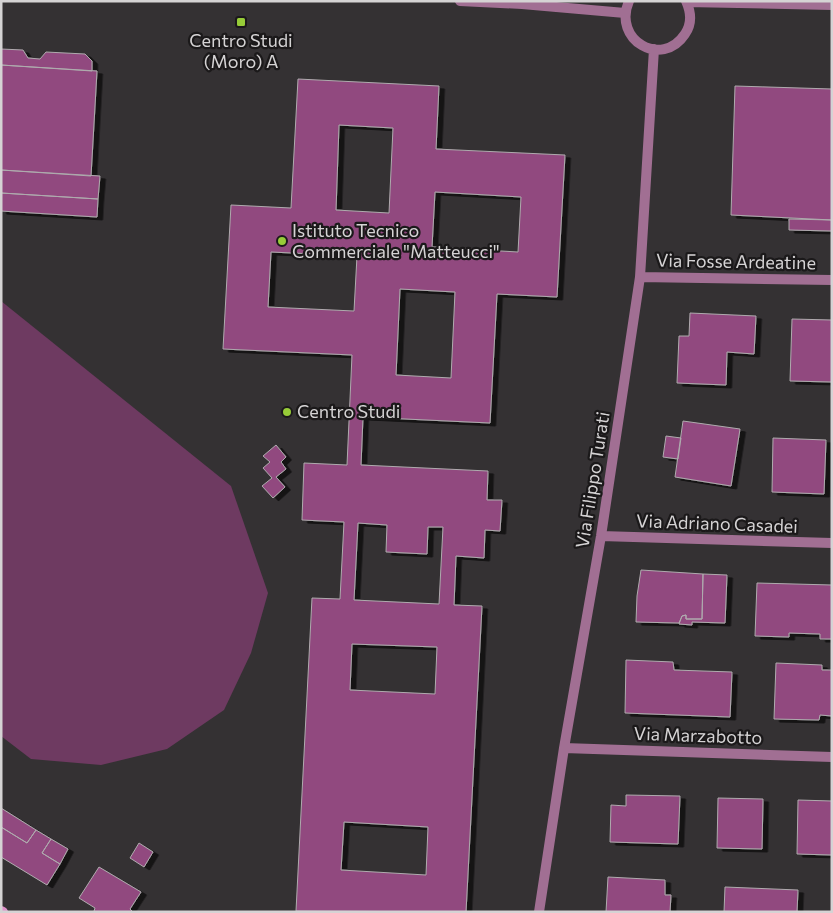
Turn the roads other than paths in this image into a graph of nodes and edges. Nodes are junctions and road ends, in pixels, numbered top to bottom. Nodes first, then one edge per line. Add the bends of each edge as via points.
1 (460, 1) edge
2 (628, 1) edge
3 (687, 2) edge
4 (832, 5) edge
5 (625, 13) junction
6 (654, 49) junction
7 (640, 277) junction
8 (832, 280) edge
9 (601, 536) junction
10 (832, 544) edge
11 (564, 748) junction
12 (832, 757) edge
13 (539, 912) edge

1 - 5 street
2 - 5 street
3 - 4 street
3 - 6 street via 690,22 687,32 673,46
5 - 6 street via 629,33 644,47
6 - 7 street, Via Filippo Turati
7 - 8 street, Via Fosse Ardeatine
7 - 9 street, Via Filippo Turati
9 - 10 street, Via Adriano Casadei
9 - 11 street, Via Filippo Turati
11 - 12 street, Via Marzabotto
11 - 13 street, Via Filippo Turati

